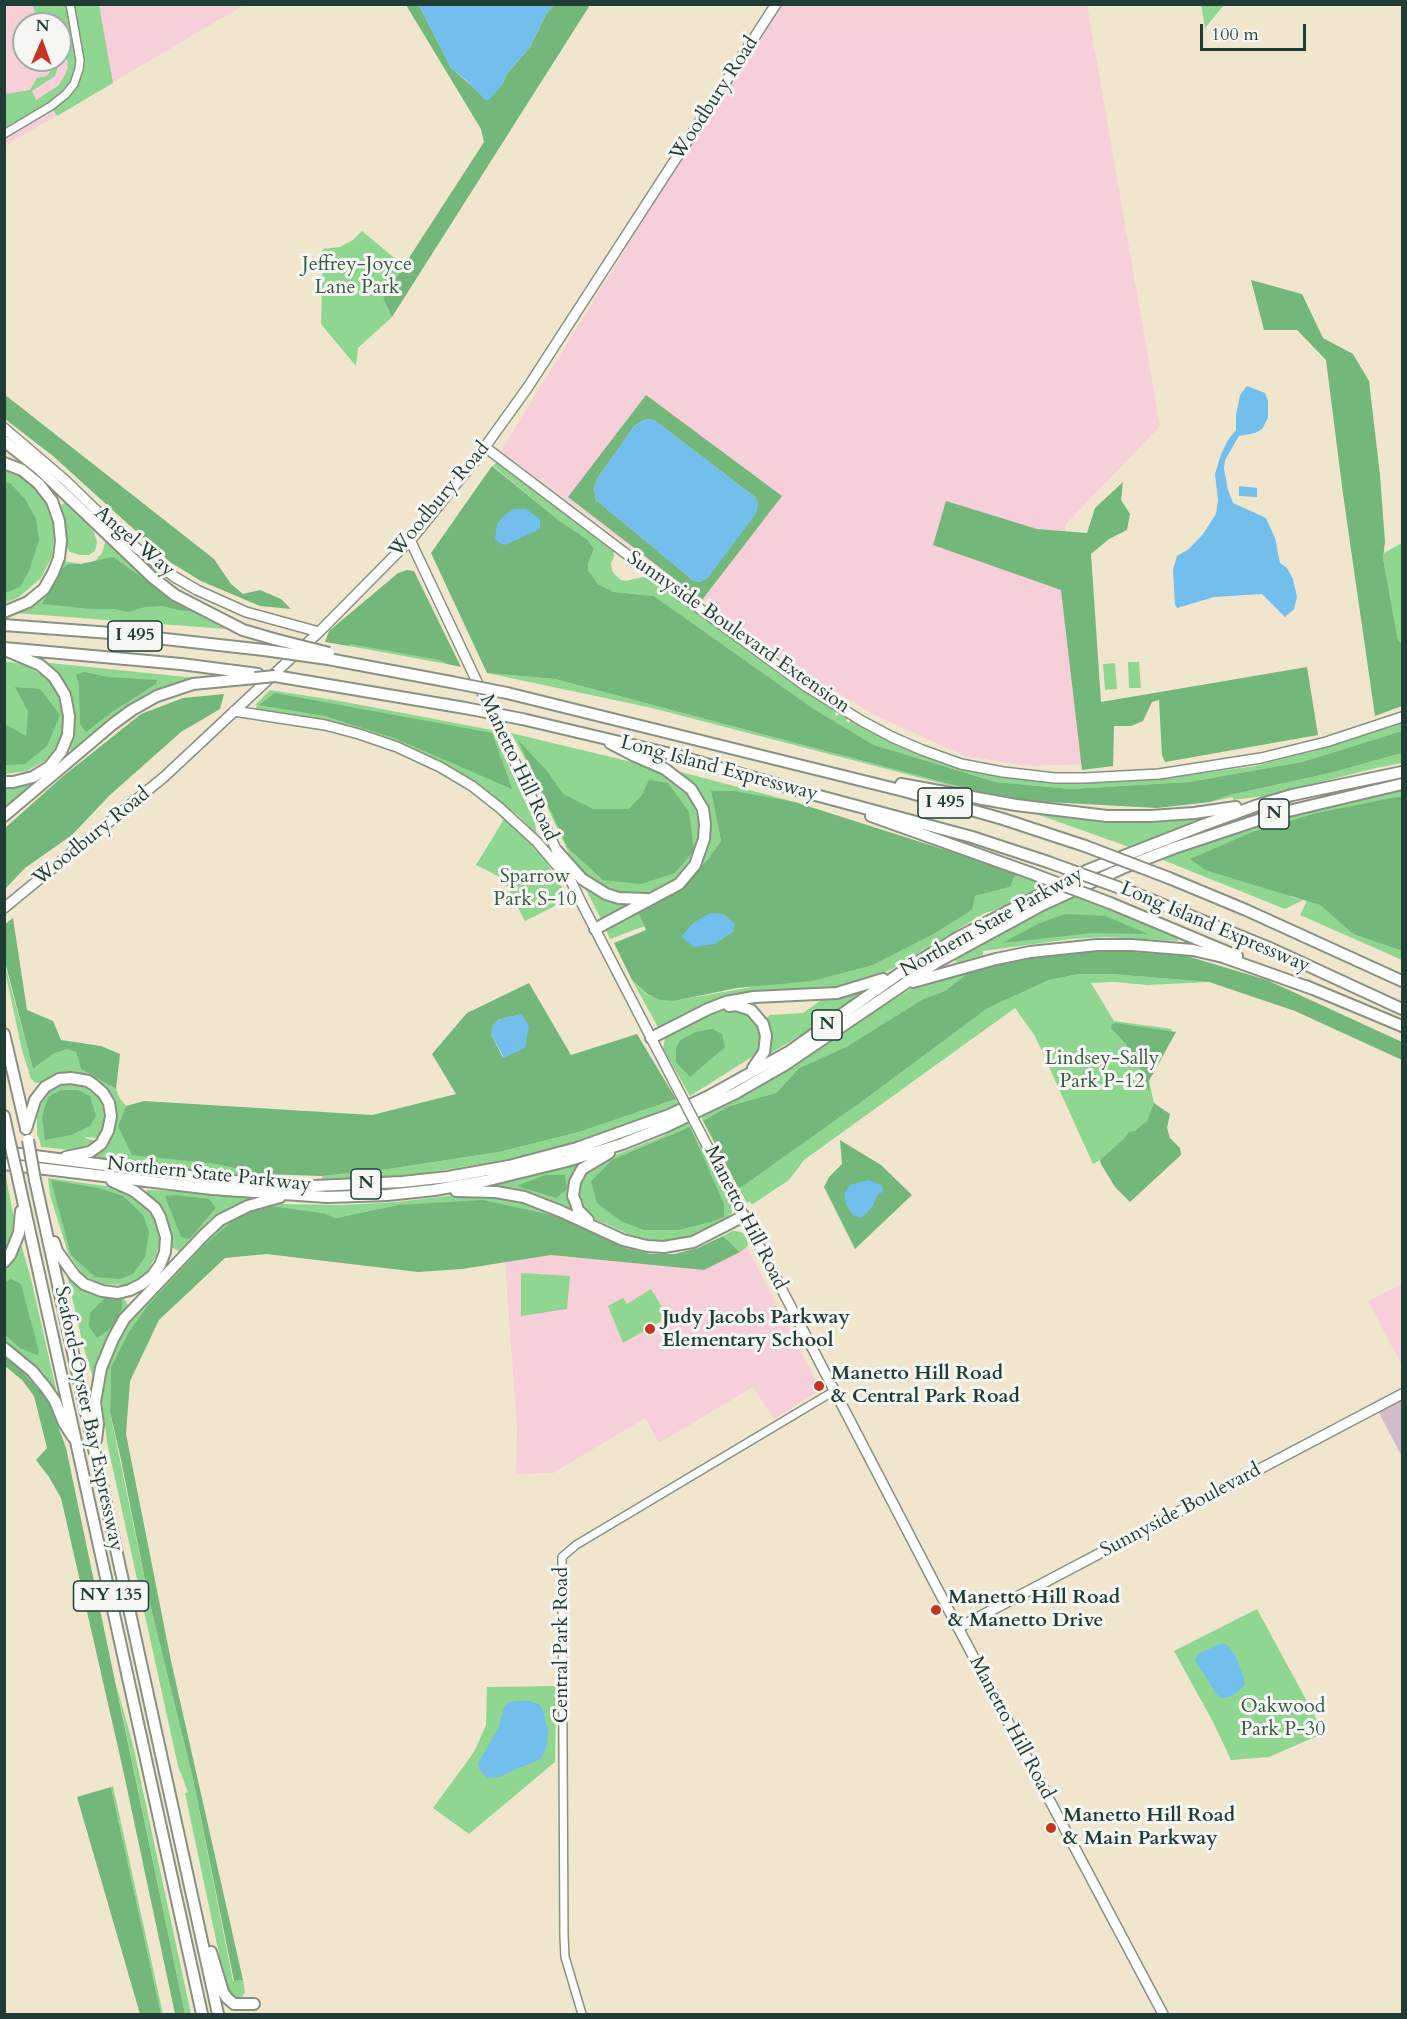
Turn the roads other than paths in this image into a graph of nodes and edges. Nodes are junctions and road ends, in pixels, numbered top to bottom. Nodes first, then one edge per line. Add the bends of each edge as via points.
1 (70, 4) edge
2 (776, 4) edge
3 (4, 134) edge
4 (4, 428) edge
5 (4, 441) edge
6 (4, 447) edge
7 (485, 447) junction
8 (4, 463) edge
9 (38, 468) junction
10 (410, 540) junction
11 (4, 612) edge
12 (4, 625) edge
13 (319, 632) junction
14 (4, 649) edge
15 (330, 656) junction
16 (275, 676) junction
17 (234, 711) junction
18 (1402, 717) edge
19 (594, 735) junction
20 (803, 766) junction
21 (1402, 772) edge
22 (4, 782) edge
23 (1402, 784) edge
24 (797, 790) junction
25 (1258, 805) junction
26 (4, 816) edge
27 (558, 851) junction
28 (574, 886) junction
29 (650, 899) junction
30 (4, 908) edge
31 (595, 929) junction
32 (903, 971) junction
33 (1402, 979) edge
34 (904, 984) junction
35 (1313, 989) junction
36 (1402, 1009) edge
37 (1402, 1026) edge
38 (4, 1034) edge
39 (652, 1039) junction
40 (748, 1073) junction
41 (4, 1116) edge
42 (26, 1129) junction
43 (622, 1144) junction
44 (4, 1152) edge
45 (54, 1159) junction
46 (4, 1164) edge
47 (91, 1176) junction
48 (18, 1178) junction
49 (35, 1180) junction
50 (434, 1190) junction
51 (287, 1196) junction
52 (744, 1216) junction
53 (595, 1227) junction
54 (4, 1262) edge
55 (4, 1348) edge
56 (834, 1391) junction
57 (1402, 1394) edge
58 (77, 1442) junction
59 (95, 1450) junction
60 (958, 1628) junction
61 (186, 1865) junction
62 (254, 2004) dead end
63 (202, 2014) edge
64 (218, 2014) edge
65 (582, 2014) edge
66 (1163, 2014) edge

1 - 3 street via 80,60 74,84 51,106
2 - 7 main road, Woodbury Road via 569,326
4 - 13 main road, Angel Way via 130,543 173,576 246,612
5 - 9 highway
6 - 9 highway
7 - 10 main road, Woodbury Road
7 - 18 main road, Sunnyside Boulevard Extension via 807,687 892,737 962,764 1055,778 1159,774 1261,758
8 - 11 highway via 22,470 52,501 61,541 53,573 44,589 28,602
9 - 15 highway, bridge via 175,595 243,630
10 - 13 main road, Woodbury Road
10 - 27 main road, Manetto Hill Road
12 - 15 highway, Long Island Expressway / I 495, bridge
13 - 17 main road, Woodbury Road
14 - 16 highway, Long Island Expressway / I 495, bridge
14 - 22 highway via 40,665 54,677 65,695 69,716 68,735 49,767 33,777
15 - 20 highway, Long Island Expressway / I 495, bridge via 507,693
16 - 19 highway, Long Island Expressway / I 495, bridge via 522,718
16 - 26 highway, bridge via 182,687 157,696 113,724
17 - 28 main road via 359,734 440,767 500,808 537,842
17 - 30 main road, Woodbury Road via 164,777
19 - 24 highway, Long Island Expressway / I 495
19 - 29 highway via 665,769 690,789 703,809 704,839 695,865 679,884
20 - 25 highway via 1073,813 1151,816
20 - 33 highway, Long Island Expressway / I 495, bridge via 1003,819 1085,846
21 - 25 highway, Northern State Parkway / N
23 - 34 highway, Northern State Parkway / N via 1276,814 1133,864 1040,906
24 - 35 highway, bridge via 1110,903
24 - 36 highway, Long Island Expressway / I 495, bridge via 972,837 1134,892
25 - 32 highway, Northern State Parkway / N via 1088,870 957,938
27 - 28 main road, Manetto Hill Road
27 - 29 highway via 582,879 606,894
28 - 31 main road, Manetto Hill Road
29 - 31 highway
31 - 39 main road, Manetto Hill Road
32 - 39 highway via 837,993 726,1002
32 - 40 highway, Northern State Parkway / N via 790,1051
34 - 35 highway via 1030,952 1097,945 1193,950
34 - 43 highway, Northern State Parkway / N via 746,1087
35 - 37 highway
38 - 42 highway, Seaford-Oyster Bay Expressway / NY 135
39 - 40 highway via 726,1006 745,1007 764,1024 766,1036 764,1052
39 - 52 main road, Manetto Hill Road, bridge
40 - 45 highway, Northern State Parkway / N via 678,1111 610,1137 509,1166 448,1177 354,1185 264,1184
41 - 48 highway, Seaford-Oyster Bay Expressway / NY 135, bridge
42 - 45 highway via 39,1094 52,1082 79,1078 103,1093 111,1116 106,1137 90,1152
42 - 49 highway, Seaford-Oyster Bay Expressway / NY 135, bridge
43 - 50 highway, Northern State Parkway / N via 567,1161
43 - 53 highway via 582,1169 575,1182 573,1196 578,1209
44 - 45 highway, Northern State Parkway / N
46 - 47 highway, Northern State Parkway / N
47 - 49 highway via 134,1191 155,1208 164,1227 165,1252 160,1265 152,1276 130,1290 102,1292 75,1276 57,1251
47 - 51 highway, Northern State Parkway / N
48 - 54 highway via 21,1226
48 - 58 highway, Seaford-Oyster Bay Expressway / NY 135
49 - 59 highway, Seaford-Oyster Bay Expressway / NY 135
50 - 51 highway, Northern State Parkway / N via 355,1197
50 - 53 highway via 524,1197
51 - 59 highway via 248,1206 220,1220 124,1319 100,1368
52 - 53 highway via 693,1242 664,1246 636,1244
52 - 56 main road, Manetto Hill Road
55 - 58 highway via 46,1388
56 - 60 main road, Manetto Hill Road
56 - 65 street, Central Park Road via 562,1557 564,1947
57 - 60 main road, Sunnyside Boulevard
58 - 63 highway, Seaford-Oyster Bay Expressway / NY 135
59 - 61 highway, Seaford-Oyster Bay Expressway / NY 135
60 - 66 main road, Manetto Hill Road
61 - 62 highway via 223,1992 234,2004
61 - 64 highway, Seaford-Oyster Bay Expressway / NY 135

